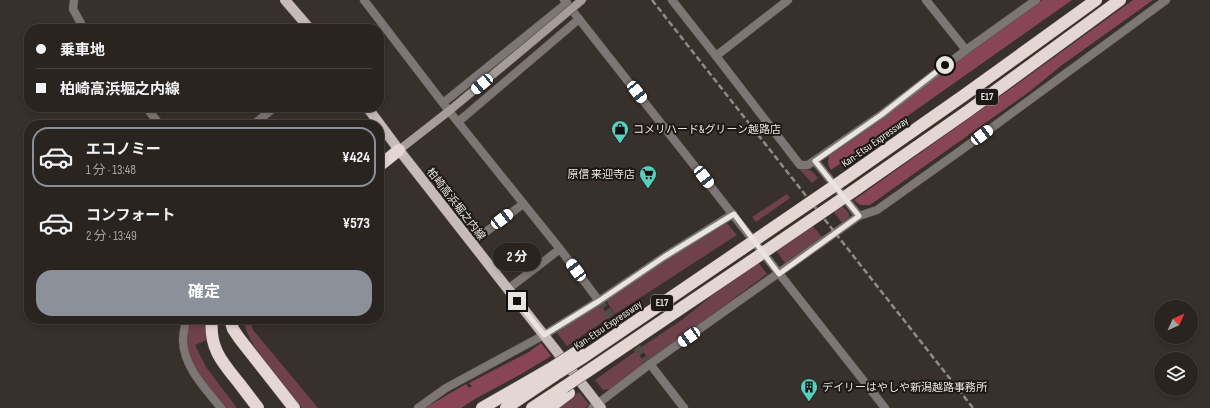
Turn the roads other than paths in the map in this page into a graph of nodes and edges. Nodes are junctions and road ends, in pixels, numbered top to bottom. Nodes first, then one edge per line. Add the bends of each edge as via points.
1 (74, 0) edge
2 (285, 0) edge
3 (364, 0) edge
4 (582, 0) edge
5 (672, 0) edge
6 (788, 0) edge
7 (926, 0) edge
8 (1036, 0) edge
9 (1096, 0) edge
10 (1120, 0) edge
11 (1166, 0) edge
12 (565, 2) edge
13 (579, 19) junction
14 (81, 24) edge
15 (306, 24) edge
16 (382, 24) edge
17 (384, 26) edge
18 (966, 50) junction
19 (716, 56) junction
20 (443, 103) junction
21 (449, 111) junction
22 (150, 112) edge
23 (269, 112) edge
24 (156, 120) edge
25 (259, 120) edge
26 (458, 122) junction
27 (384, 130) edge
28 (399, 150) junction
29 (815, 161) junction
30 (384, 162) edge
31 (523, 204) junction
32 (734, 214) junction
33 (859, 216) junction
34 (471, 243) junction
35 (560, 249) junction
36 (779, 274) junction
37 (508, 289) junction
38 (599, 301) junction
39 (185, 324) edge
40 (212, 324) edge
41 (232, 324) edge
42 (544, 335) junction
43 (650, 364) junction
44 (552, 372) junction
45 (567, 390) junction
46 (597, 406) edge
47 (220, 408) edge
48 (258, 408) edge
49 (294, 408) edge
50 (418, 408) edge
51 (482, 408) edge
52 (506, 408) edge
53 (532, 408) edge
54 (549, 408) edge
55 (684, 408) edge
56 (885, 408) edge

1 - 14 street via 72,9
2 - 15 main road
3 - 16 street
4 - 21 main road, bridge
5 - 19 street
6 - 19 street
7 - 18 street
8 - 18 street
9 - 44 highway, Kan-Etsu Expressway / E17, bridge via 843,180 714,268
10 - 45 highway, E17, bridge via 962,115
11 - 33 street via 877,210
12 - 13 street
12 - 20 street
13 - 26 street
13 - 32 street
17 - 20 street
18 - 29 street via 881,115
19 - 29 street via 800,165 808,166
20 - 21 street
21 - 26 street
21 - 28 main road
22 - 24 street
23 - 25 street
26 - 31 street
27 - 28 main road, 柏崎高浜堀之内線
28 - 30 highway
28 - 34 main road, 柏崎高浜堀之内線
29 - 33 street
31 - 34 street
31 - 35 street
32 - 36 street
32 - 38 street
33 - 36 street
34 - 37 main road, 柏崎高浜堀之内線
35 - 37 street
35 - 38 street
36 - 43 street
36 - 56 street
37 - 42 main road, 柏崎高浜堀之内線
38 - 42 street
39 - 47 street via 183,341 186,357 193,372
40 - 48 highway via 212,338 217,354
41 - 49 highway via 239,338
42 - 46 main road, 柏崎高浜堀之内線
42 - 50 street via 446,388
43 - 46 street
43 - 55 street
44 - 51 highway
44 - 52 highway, Kan-Etsu Expressway
45 - 53 highway
45 - 54 highway

